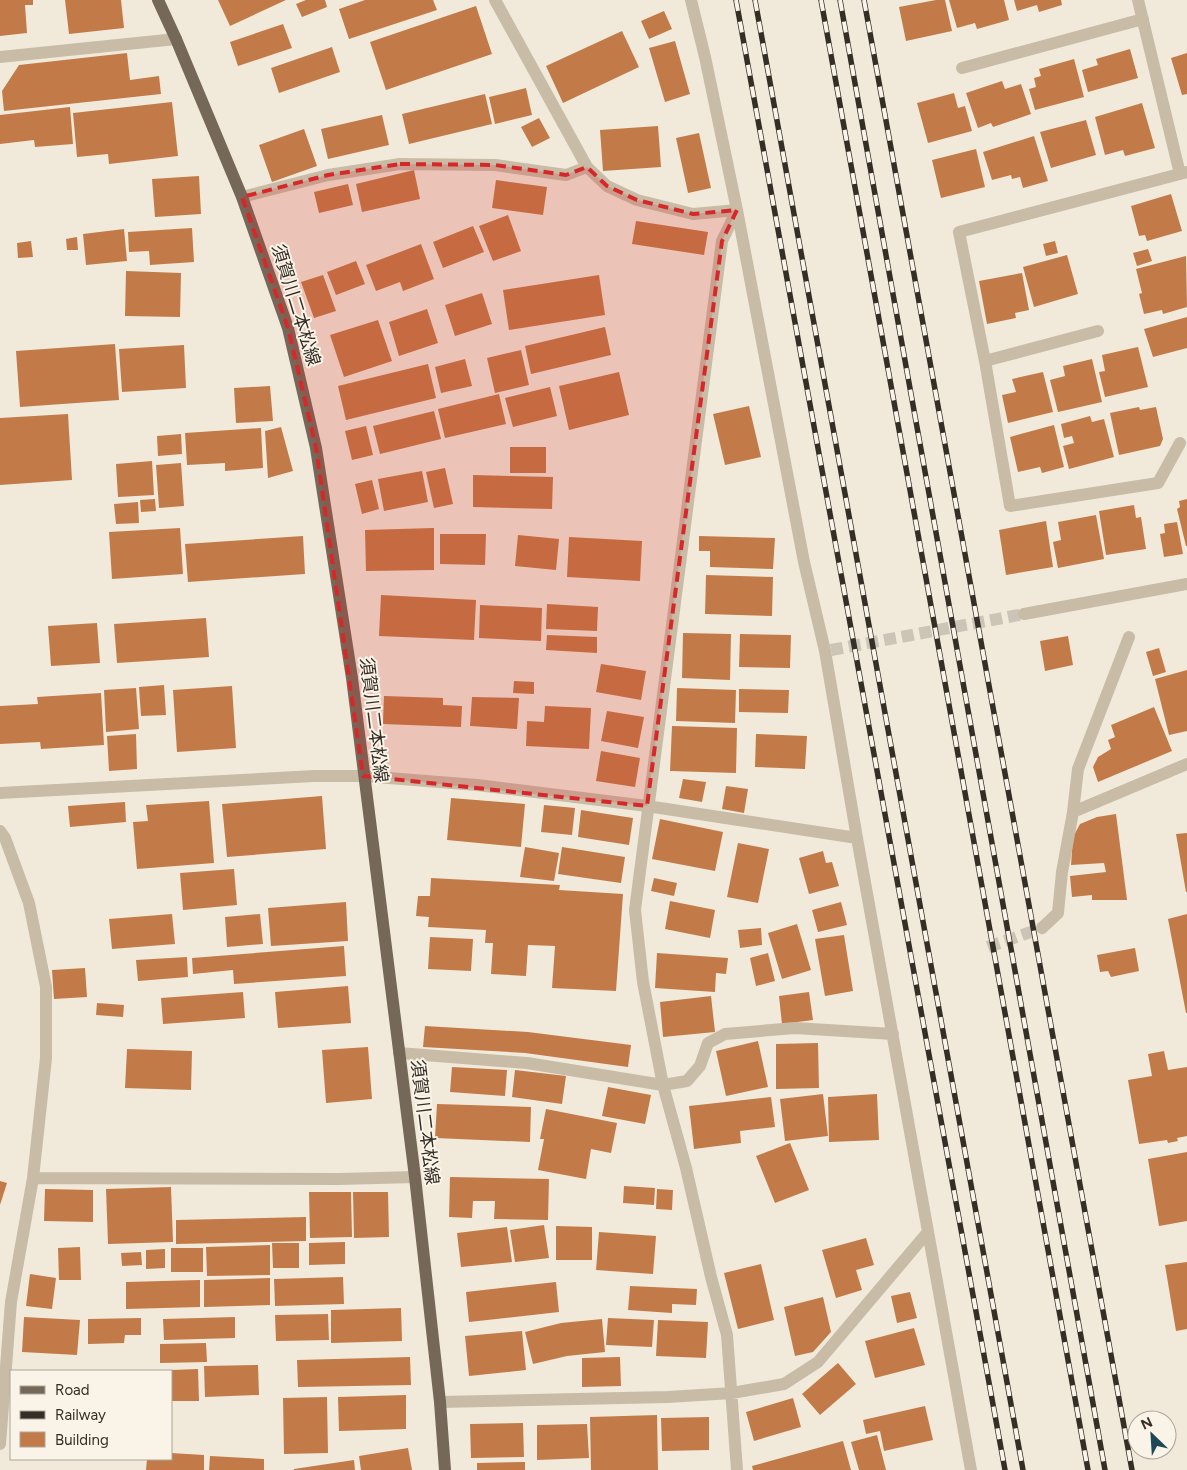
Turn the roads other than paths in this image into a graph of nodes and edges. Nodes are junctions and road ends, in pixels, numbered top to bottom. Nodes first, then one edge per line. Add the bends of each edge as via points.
1 (158, 0) edge
2 (495, 0) edge
3 (691, 0) edge
4 (1138, 0) edge
5 (1143, 19) junction
6 (176, 39) junction
7 (0, 57) edge
8 (962, 68) dead end
9 (587, 167) junction
10 (1183, 173) edge
11 (242, 197) junction
12 (737, 210) junction
13 (1098, 331) dead end
14 (985, 361) junction
15 (1180, 443) dead end
16 (1187, 584) edge
17 (1024, 614) tunnel mouth
18 (1129, 637) dead end
19 (1187, 764) edge
20 (363, 776) junction
21 (0, 794) edge
22 (647, 806) junction
23 (1072, 812) junction
24 (0, 831) edge
25 (856, 838) junction
26 (1042, 928) tunnel mouth
27 (893, 1034) junction
28 (399, 1053) junction
29 (663, 1085) junction
30 (415, 1177) junction
31 (34, 1178) junction
32 (927, 1233) junction
33 (5, 1302) edge
34 (732, 1393) junction
35 (440, 1402) junction
36 (0, 1444) edge
37 (445, 1470) edge
38 (736, 1470) edge
39 (971, 1470) edge

1 - 6 main road, 須賀川二本松線
2 - 9 street
3 - 12 street
4 - 5 street
5 - 8 street
5 - 10 street
6 - 7 street
6 - 11 main road, 須賀川二本松線
9 - 11 street via 566,176 495,166 400,164 328,175
9 - 12 street via 607,186 637,200 693,214
10 - 14 street via 959,232
11 - 20 main road, 須賀川二本松線 via 288,328 316,448 352,678
12 - 22 street via 722,241
12 - 25 street via 802,552 828,650
13 - 14 street
14 - 15 street via 1010,506 1158,483
16 - 17 street
18 - 23 street via 1078,770
19 - 23 street
20 - 21 street
20 - 22 street via 478,785
20 - 28 main road, 須賀川二本松線
22 - 25 street
22 - 29 street via 635,910 643,982
23 - 26 street via 1058,912
24 - 31 street via 29,903 46,987 46,1058
25 - 27 street
27 - 29 street via 796,1028 725,1034 708,1043 700,1066 687,1081
27 - 32 street
28 - 29 street via 527,1063
28 - 30 main road, 須賀川二本松線
29 - 34 street via 727,1335
30 - 31 street
30 - 35 main road, 須賀川二本松線
31 - 33 street
32 - 34 street via 818,1362 784,1384
32 - 39 street
33 - 36 street
34 - 35 street
34 - 38 street
35 - 37 main road, 須賀川二本松線

